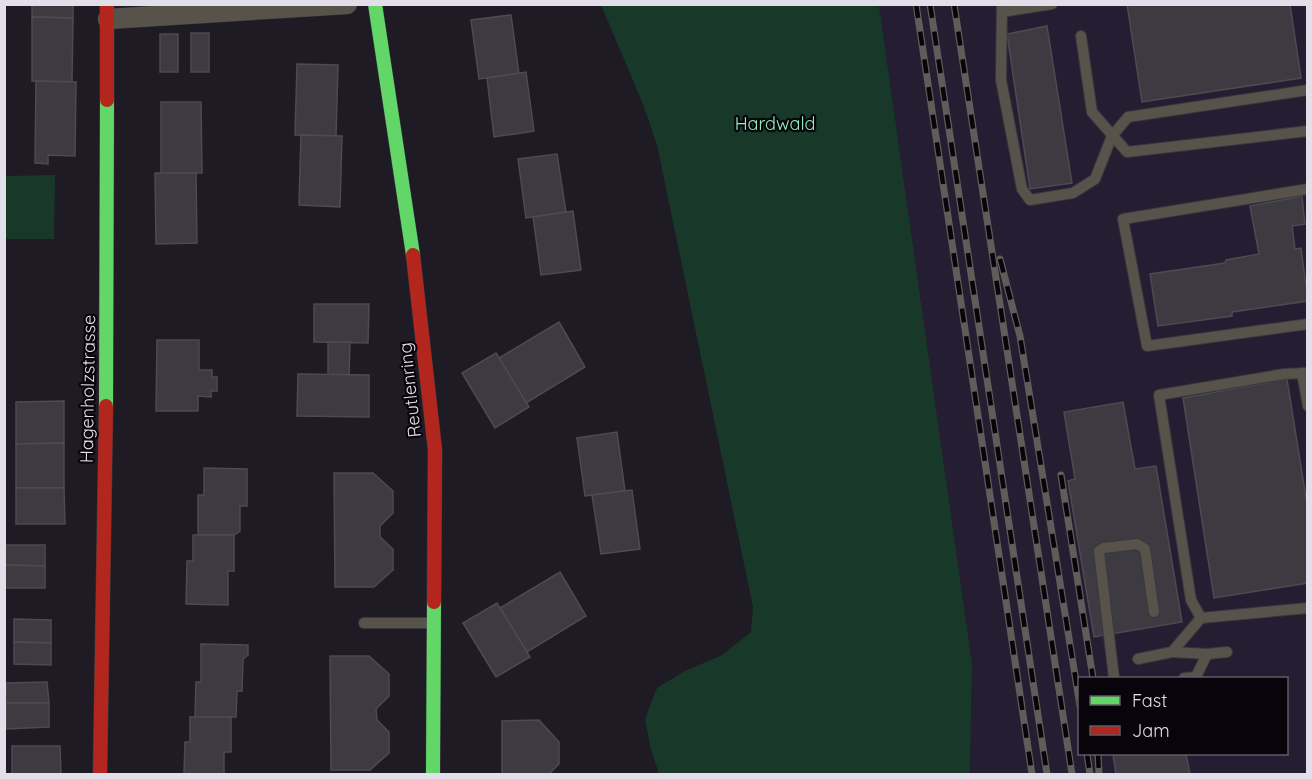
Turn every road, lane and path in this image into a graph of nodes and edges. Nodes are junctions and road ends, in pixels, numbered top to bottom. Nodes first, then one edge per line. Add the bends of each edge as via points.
1 (347, 4) edge
2 (375, 4) edge
3 (1052, 4) edge
4 (1002, 8) edge
5 (107, 12) edge
6 (1082, 36) dead end
7 (1308, 90) edge
8 (1308, 131) edge
9 (1112, 136) junction
10 (1308, 189) edge
11 (1308, 324) edge
12 (1305, 373) edge
13 (1308, 406) edge
14 (1308, 608) edge
15 (1154, 612) dead end
16 (1201, 618) junction
17 (364, 623) dead end
18 (435, 623) junction
19 (1172, 652) junction
20 (1227, 652) dead end
21 (1207, 654) junction
22 (1138, 659) dead end
23 (1114, 677) edge
24 (1196, 677) edge
25 (100, 774) edge
26 (433, 774) edge

1 - 5 street
2 - 18 street, Reutlenring via 411,242 435,450
3 - 4 lane
4 - 9 lane via 1001,80 1022,189 1030,200 1073,193 1095,179
5 - 25 street, Hagenholzstrasse via 108,299
6 - 9 lane via 1092,112
7 - 9 lane via 1128,117
8 - 9 lane via 1127,152
10 - 11 lane via 1123,219 1147,346
12 - 13 lane
12 - 16 lane via 1159,395 1191,600
14 - 16 lane
15 - 23 lane via 1145,549 1137,544 1099,551
16 - 19 lane
17 - 18 lane
18 - 26 street, Reutlenring
19 - 21 lane
19 - 22 lane
20 - 21 lane
21 - 24 lane

